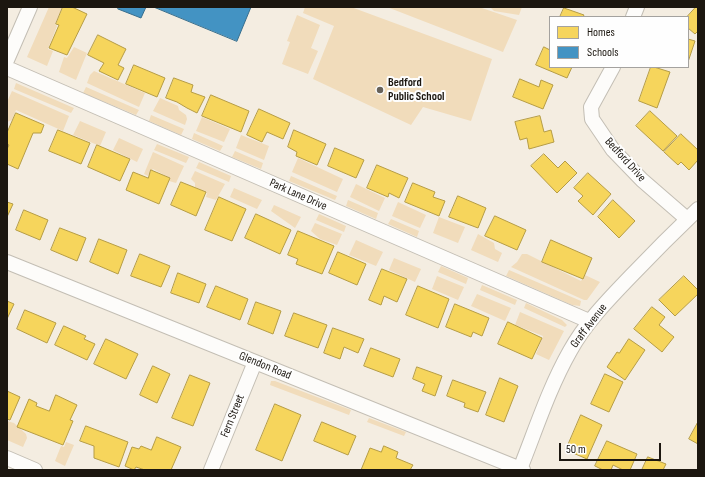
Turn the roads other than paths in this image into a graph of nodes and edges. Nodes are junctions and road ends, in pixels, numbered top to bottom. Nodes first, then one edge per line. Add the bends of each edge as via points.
1 (30, 7) edge
2 (7, 60) edge
3 (7, 68) edge
4 (612, 68) edge
5 (698, 208) edge
6 (687, 219) junction
7 (7, 262) edge
8 (589, 321) junction
9 (255, 362) junction
10 (7, 458) edge
11 (521, 469) edge
12 (35, 470) edge
13 (211, 470) edge

1 - 2 street
3 - 8 street, Park Lane Drive
4 - 6 street, Bedford Drive via 591,107 592,119 613,150 642,180
5 - 6 street, Graff Avenue
6 - 8 street, Graff Avenue
7 - 9 street, Glendon Road
8 - 11 street, Graff Avenue via 570,351 549,394
9 - 11 street, Glendon Road
9 - 13 street, Fern Street
10 - 12 street

